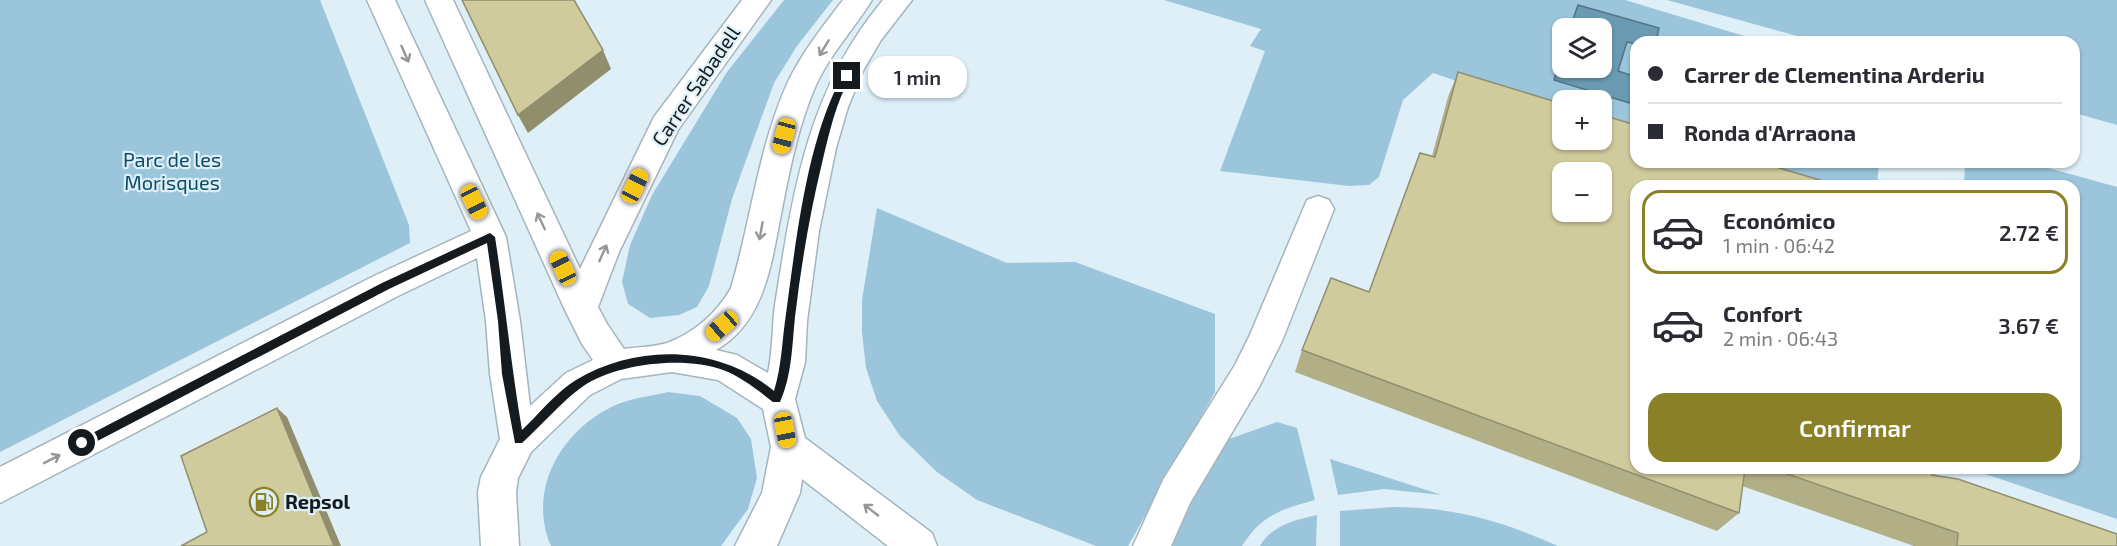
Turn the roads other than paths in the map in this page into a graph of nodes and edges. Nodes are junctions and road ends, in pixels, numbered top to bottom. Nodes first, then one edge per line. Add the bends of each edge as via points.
1 (381, 0) edge
2 (439, 0) edge
3 (757, 0) edge
4 (858, 0) edge
5 (898, 0) edge
6 (1318, 209) dead end
7 (490, 237) junction
8 (581, 308) junction
9 (672, 357) junction
10 (616, 365) junction
11 (777, 399) junction
12 (518, 440) junction
13 (789, 447) junction
14 (0, 486) edge
15 (500, 546) edge
16 (754, 546) edge
17 (918, 546) edge
18 (1152, 546) edge

1 -> 7 street
8 -> 2 street
8 -> 3 street, Carrer Sabadell via 603,252 665,125
4 -> 9 street via 802,84 784,136 747,290 733,316 710,336
5 - 11 street via 863,47 838,90 823,139 806,208 786,368
6 - 18 street via 1265,341 1176,492
7 - 12 street
14 -> 7 street via 386,286
8 - 10 street
9 - 10 street
9 - 11 street via 725,366
10 - 12 street via 578,384
11 - 13 street
12 - 15 street via 497,492
13 - 16 street via 781,493
17 -> 13 street

